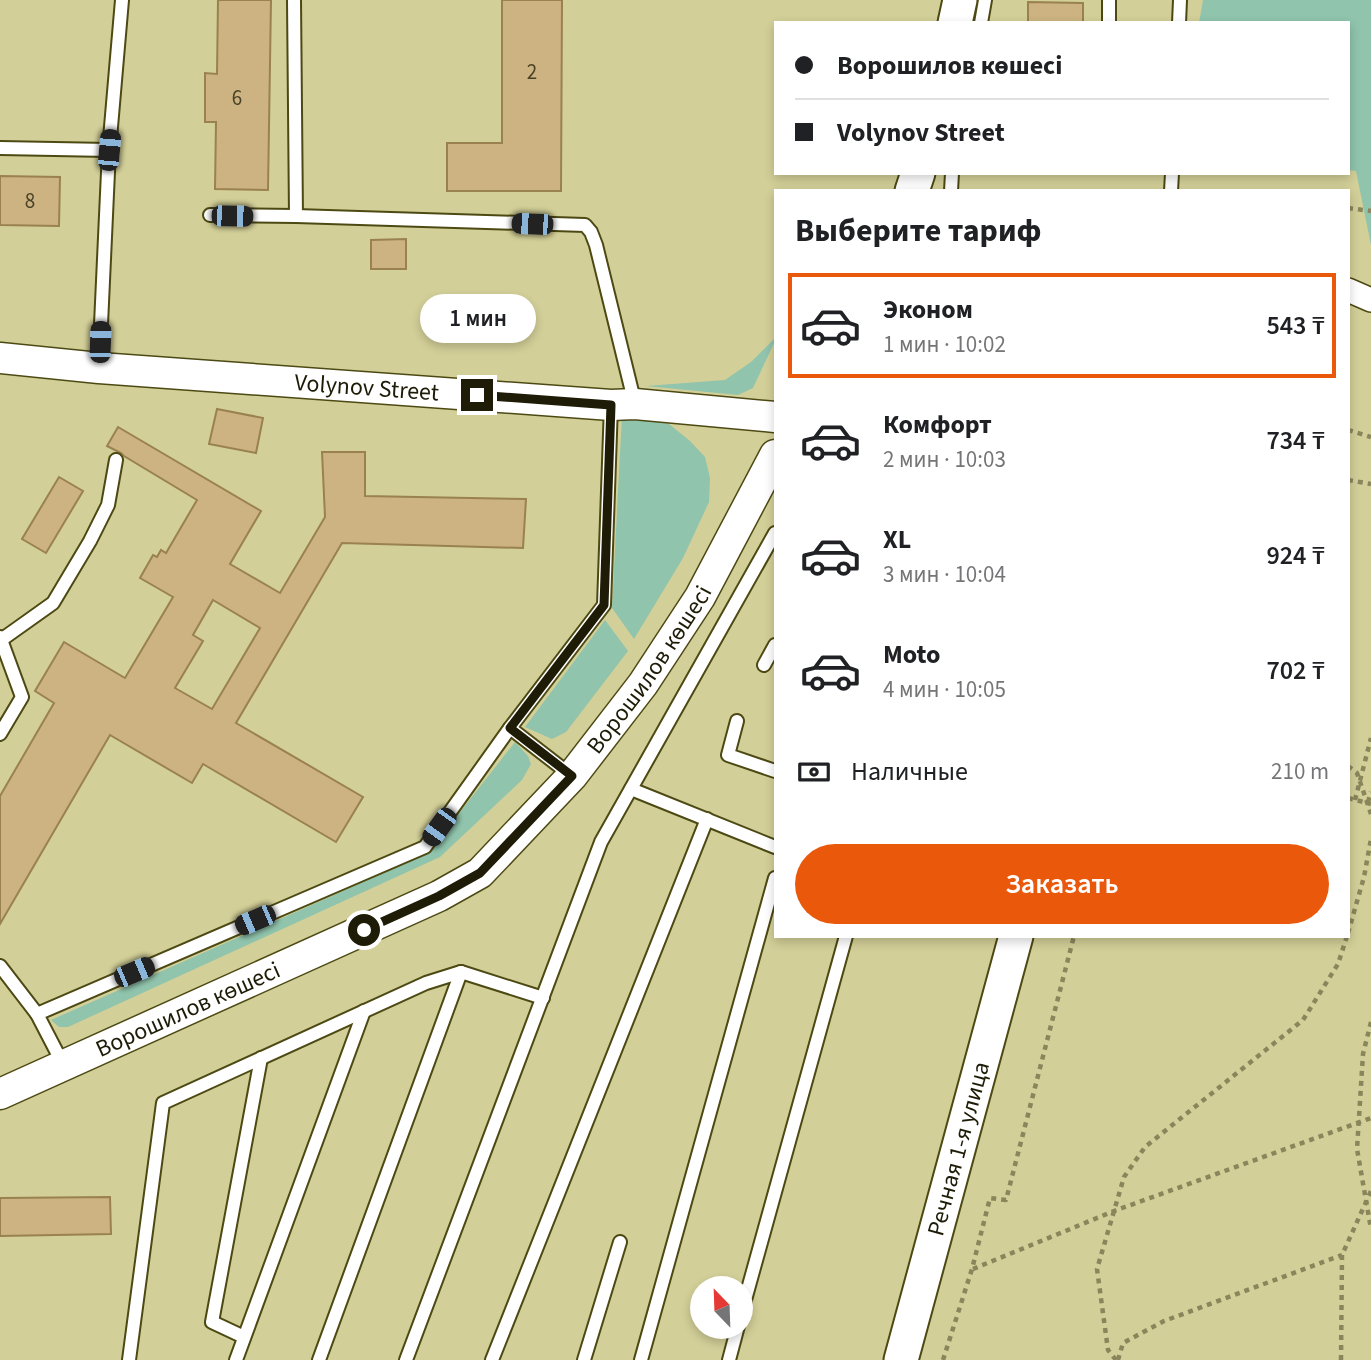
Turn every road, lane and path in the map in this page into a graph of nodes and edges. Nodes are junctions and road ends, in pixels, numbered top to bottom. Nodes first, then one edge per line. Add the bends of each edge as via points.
1 (122, 0) edge
2 (294, 0) edge
3 (960, 0) edge
4 (985, 0) edge
5 (1109, 0) edge
6 (1180, 0) edge
7 (955, 21) edge
8 (981, 21) edge
9 (1109, 21) edge
10 (1179, 21) edge
11 (0, 148) edge
12 (109, 150) junction
13 (1350, 208) edge
14 (1371, 211) edge
15 (210, 215) dead end
16 (296, 216) junction
17 (1350, 291) edge
18 (1371, 300) edge
19 (0, 358) edge
20 (99, 368) junction
21 (623, 405) junction
22 (774, 417) edge
23 (1350, 431) edge
24 (1371, 437) edge
25 (116, 460) dead end
26 (771, 475) edge
27 (1350, 480) edge
28 (1371, 484) edge
29 (774, 535) edge
30 (1, 638) edge
31 (774, 647) edge
32 (764, 665) dead end
33 (737, 721) dead end
34 (510, 728) junction
35 (0, 734) edge
36 (1371, 738) edge
37 (1350, 768) edge
38 (774, 771) edge
39 (572, 776) junction
40 (1360, 780) junction
41 (631, 789) junction
42 (1371, 792) edge
43 (1350, 799) edge
44 (1355, 800) junction
45 (1369, 803) edge
46 (1371, 814) edge
47 (707, 819) junction
48 (1371, 839) edge
49 (774, 847) edge
50 (774, 882) edge
51 (1350, 925) edge
52 (845, 938) edge
53 (1015, 938) edge
54 (1073, 938) edge
55 (1346, 938) edge
56 (0, 966) edge
57 (461, 972) junction
58 (542, 998) junction
59 (364, 1011) junction
60 (37, 1014) junction
61 (1371, 1022) edge
62 (261, 1058) junction
63 (64, 1066) junction
64 (0, 1094) edge
65 (1371, 1118) edge
66 (1359, 1121) junction
67 (1371, 1191) edge
68 (1366, 1202) junction
69 (1114, 1211) junction
70 (1371, 1229) edge
71 (620, 1242) dead end
72 (1342, 1255) junction
73 (972, 1269) junction
74 (752, 1276) edge
75 (244, 1337) junction
76 (735, 1339) edge
77 (130, 1360) edge
78 (236, 1360) edge
79 (319, 1360) edge
80 (407, 1360) edge
81 (492, 1360) edge
82 (584, 1360) edge
83 (641, 1360) edge
84 (729, 1360) edge
85 (901, 1360) edge
86 (943, 1360) edge
87 (1117, 1360) edge
88 (1342, 1360) edge

1 - 12 lane
2 - 16 lane
3 - 7 main road
4 - 8 lane
5 - 9 lane
6 - 10 lane
11 - 12 lane
12 - 20 lane
13 - 14 path
15 - 16 lane
16 - 21 lane via 584,225 596,245
17 - 18 street
19 - 20 street, Volynov Street
20 - 21 street, Volynov Street
21 - 22 street, Volynov Street
21 - 34 lane via 604,605
23 - 24 path
25 - 30 lane via 108,505 53,603
26 - 39 street, Ворошилов көшесі via 701,597 643,684
27 - 28 path
29 - 41 lane
30 - 35 lane via 22,697
31 - 32 lane
33 - 38 lane via 728,755
34 - 39 lane
34 - 60 lane via 425,847
36 - 40 path
37 - 40 path
39 - 63 street, Ворошилов көшесі via 480,873 439,896
40 - 44 path
40 - 45 path
41 - 47 lane
41 - 58 lane via 601,842
42 - 45 path
43 - 44 path
44 - 45 path
45 - 46 path
47 - 49 lane
47 - 81 lane
48 - 51 path
50 - 83 lane
52 - 74 lane
53 - 85 main road, Речная 1-я улица
54 - 73 path via 1006,1200 990,1198
55 - 69 path via 1338,964 1303,1020 1145,1147 1124,1177
56 - 60 lane
57 - 58 lane
57 - 59 lane
57 - 79 lane
58 - 80 lane
59 - 62 lane
59 - 75 lane
60 - 63 lane
61 - 66 path via 1363,1054
62 - 75 lane via 212,1322
62 - 77 lane via 163,1103
63 - 64 street, Ворошилов көшесі
65 - 66 path
66 - 68 path via 1357,1149
66 - 69 path
67 - 68 path
68 - 70 path
68 - 72 path
69 - 73 path
69 - 87 path via 1097,1269 1108,1350
71 - 82 lane
72 - 87 path via 1164,1321 1123,1343
72 - 88 path
73 - 86 path
75 - 78 lane
76 - 84 lane

